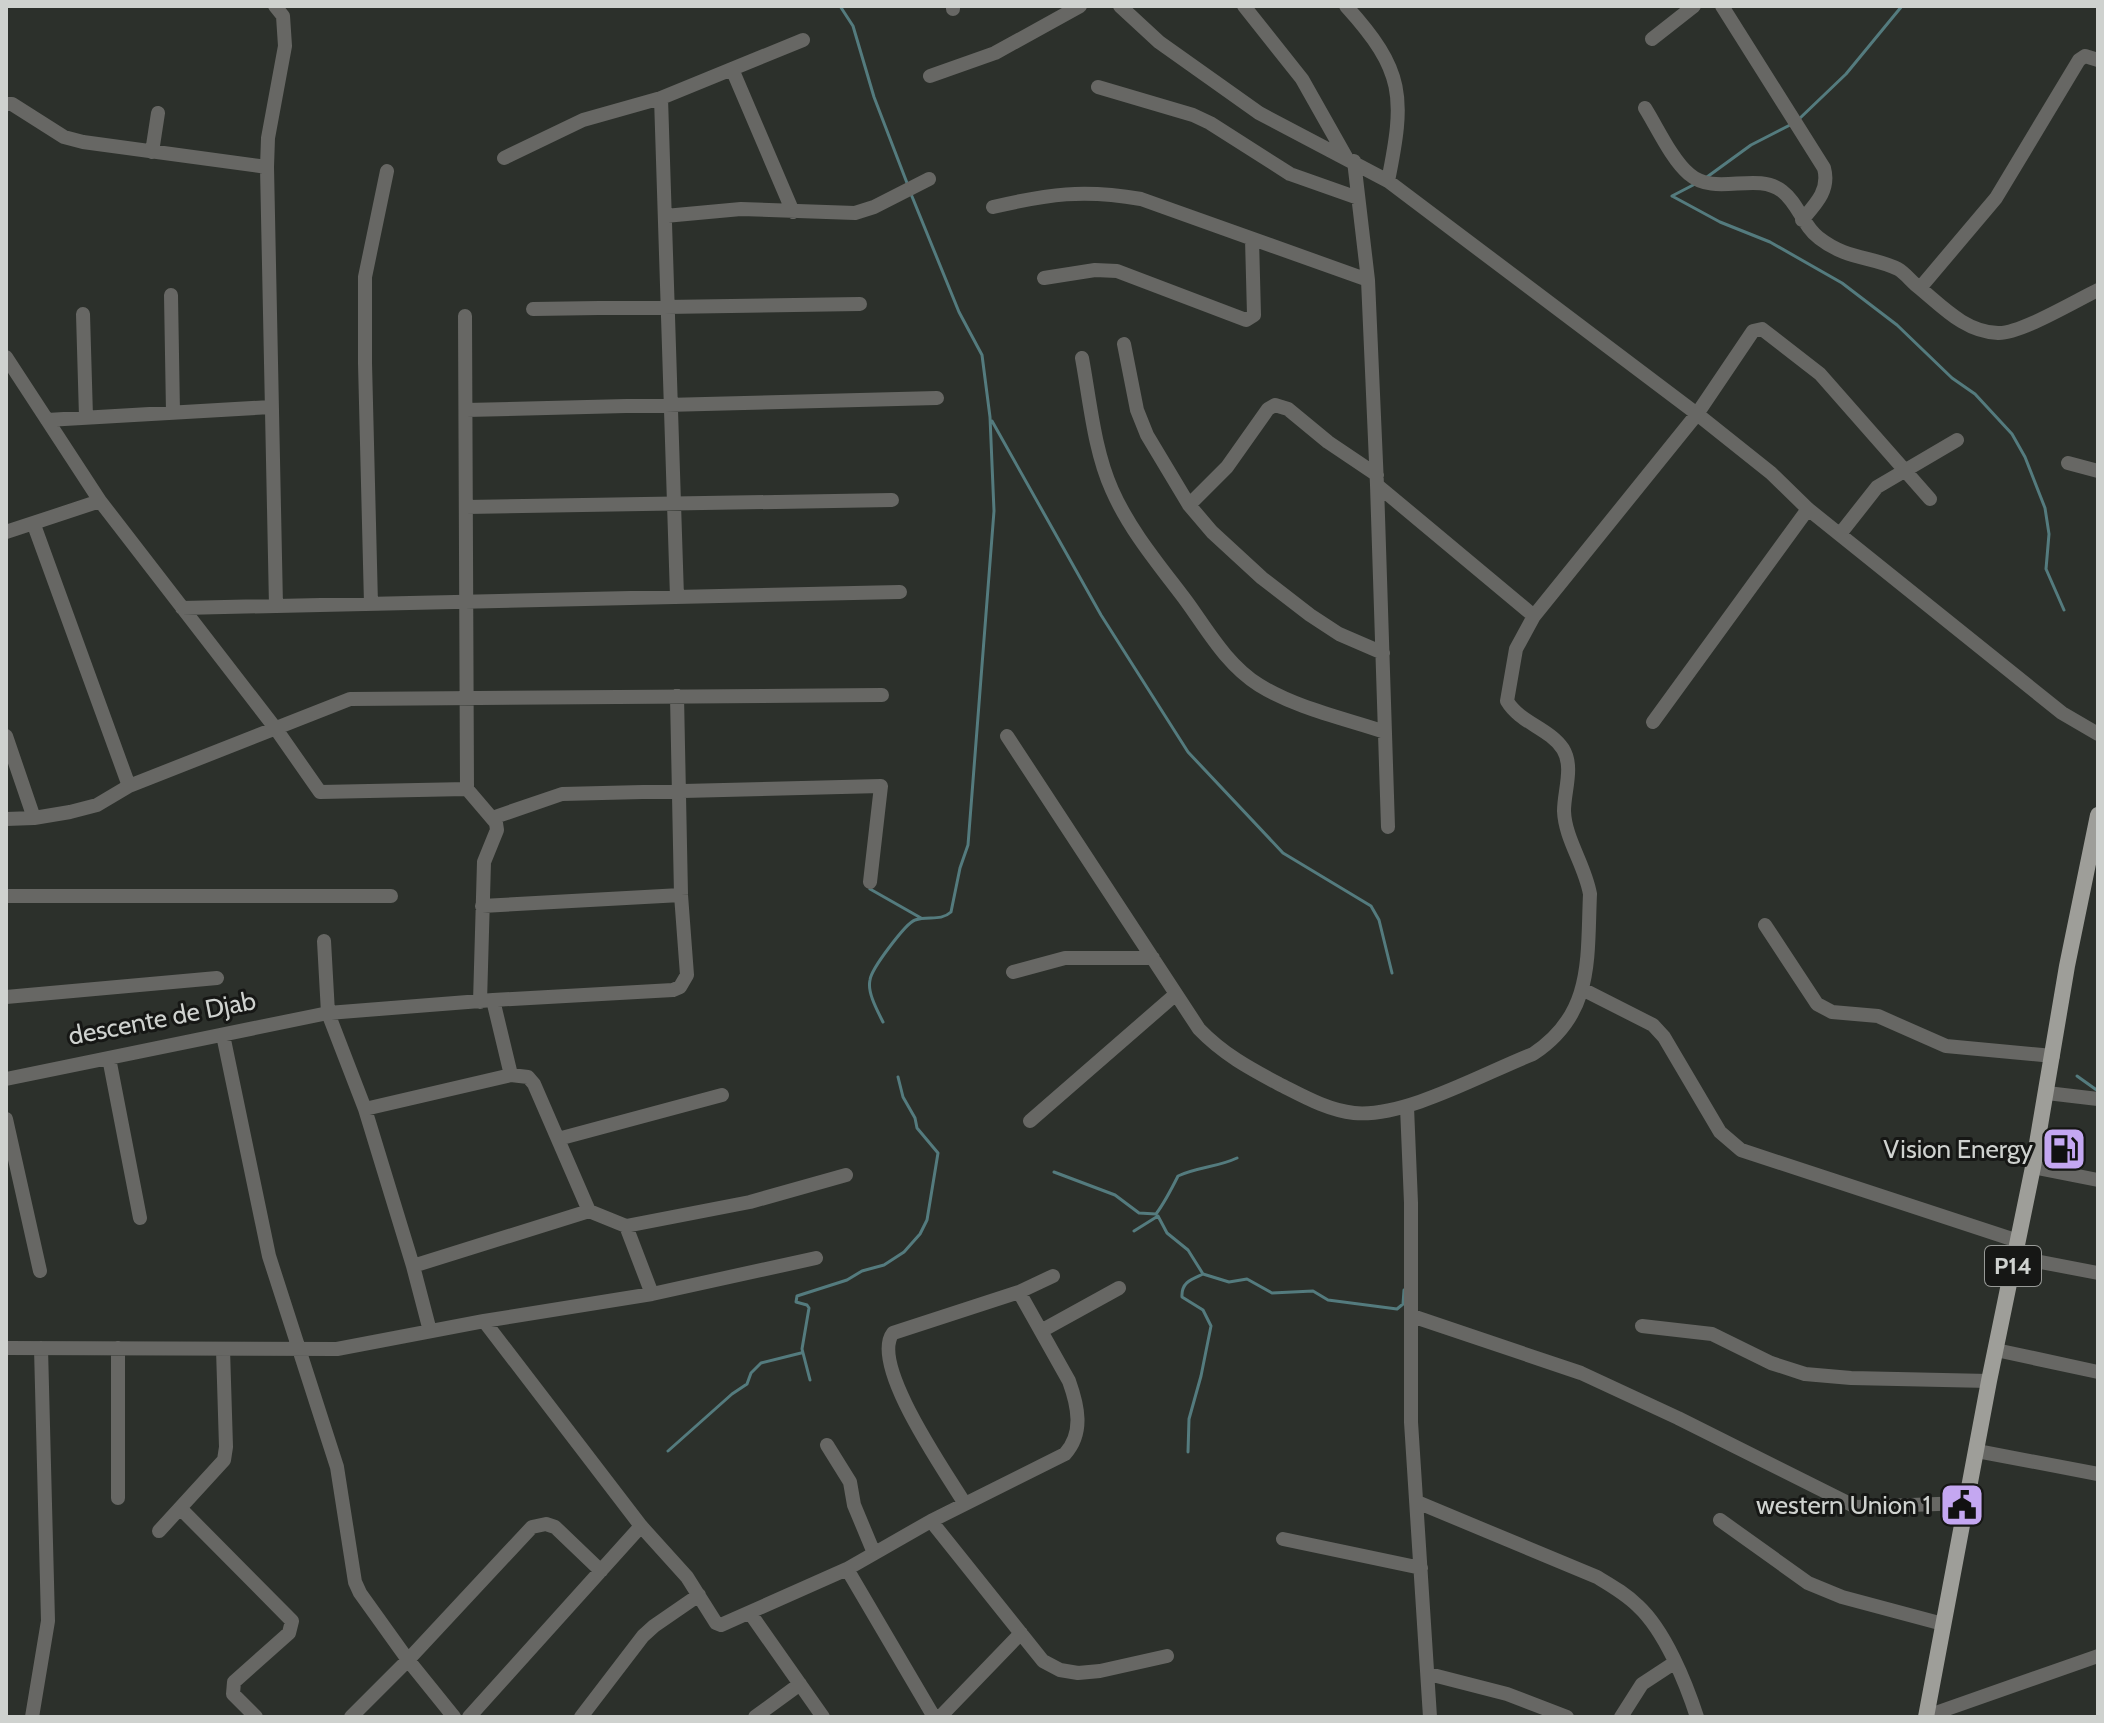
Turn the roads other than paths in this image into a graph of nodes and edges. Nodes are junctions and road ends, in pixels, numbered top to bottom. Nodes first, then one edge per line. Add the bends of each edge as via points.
1 (275, 6) edge
2 (1080, 6) edge
3 (1120, 6) edge
4 (1244, 6) edge
5 (1346, 6) edge
6 (1694, 6) edge
7 (1722, 6) edge
8 (1652, 39) dead end
9 (803, 40) dead end
10 (2098, 60) edge
11 (732, 69) junction
12 (930, 76) dead end
13 (1098, 87) dead end
14 (661, 98) junction
15 (6, 104) edge
16 (1645, 108) dead end
17 (158, 113) dead end
18 (152, 152) junction
19 (504, 158) dead end
20 (1350, 159) junction
21 (267, 167) junction
22 (387, 171) dead end
23 (929, 179) dead end
24 (1388, 181) junction
25 (1358, 198) junction
26 (993, 207) dead end
27 (793, 212) junction
28 (665, 216) junction
29 (1802, 220) junction
30 (1252, 239) junction
31 (1044, 278) dead end
32 (1368, 280) junction
33 (1920, 288) junction
34 (2098, 290) edge
35 (171, 295) dead end
36 (860, 304) dead end
37 (668, 307) junction
38 (533, 309) dead end
39 (83, 314) dead end
40 (465, 316) dead end
41 (1124, 344) dead end
42 (6, 357) edge
43 (1082, 358) dead end
44 (937, 398) dead end
45 (271, 407) junction
46 (671, 407) junction
47 (466, 410) junction
48 (173, 413) junction
49 (1697, 414) junction
50 (86, 417) junction
51 (47, 420) junction
52 (1957, 440) dead end
53 (2068, 463) dead end
54 (1905, 470) junction
55 (2098, 471) edge
56 (1377, 480) junction
57 (1930, 499) dead end
58 (892, 500) dead end
59 (100, 501) junction
60 (674, 504) junction
61 (1189, 505) junction
62 (466, 507) junction
63 (1808, 509) junction
64 (34, 525) junction
65 (6, 532) edge
66 (1840, 534) junction
67 (900, 592) dead end
68 (677, 597) junction
69 (466, 601) junction
70 (371, 604) junction
71 (276, 606) junction
72 (182, 608) junction
73 (1534, 616) junction
74 (1383, 653) junction
75 (882, 695) dead end
76 (677, 696) junction
77 (466, 698) junction
78 (1653, 722) dead end
79 (276, 729) junction
80 (1385, 732) junction
81 (2098, 734) edge
82 (6, 736) edge
83 (1007, 736) dead end
84 (129, 786) junction
85 (467, 789) junction
86 (679, 790) junction
87 (2098, 815) edge
88 (34, 818) junction
89 (492, 818) junction
90 (6, 819) edge
91 (1388, 827) dead end
92 (870, 882) dead end
93 (681, 895) junction
94 (6, 896) edge
95 (391, 896) dead end
96 (482, 906) junction
97 (1765, 925) dead end
98 (324, 941) dead end
99 (1153, 958) junction
100 (1013, 972) dead end
101 (217, 978) dead end
102 (1584, 990) junction
103 (1176, 994) junction
104 (6, 997) edge
105 (487, 1001) junction
106 (328, 1012) junction
107 (223, 1035) junction
108 (2053, 1056) junction
109 (109, 1058) junction
110 (511, 1075) junction
111 (6, 1076) edge
112 (2047, 1093) junction
113 (722, 1095) dead end
114 (2098, 1099) edge
115 (1407, 1107) junction
116 (365, 1109) junction
117 (6, 1119) edge
118 (1030, 1121) dead end
119 (558, 1139) junction
120 (2033, 1167) junction
121 (846, 1175) dead end
122 (2098, 1180) edge
123 (589, 1211) junction
124 (140, 1218) dead end
125 (626, 1226) junction
126 (2017, 1249) junction
127 (816, 1258) dead end
128 (413, 1266) junction
129 (40, 1271) dead end
130 (2098, 1273) edge
131 (1053, 1276) dead end
132 (1119, 1288) dead end
133 (1019, 1292) junction
134 (652, 1294) junction
135 (1412, 1316) junction
136 (484, 1321) junction
137 (1642, 1326) dead end
138 (430, 1331) junction
139 (1041, 1331) junction
140 (6, 1348) edge
141 (41, 1348) junction
142 (118, 1348) junction
143 (223, 1349) junction
144 (297, 1349) junction
145 (1996, 1350) junction
146 (2098, 1372) edge
147 (1989, 1381) junction
148 (827, 1445) dead end
149 (1977, 1451) junction
150 (2098, 1474) edge
151 (118, 1498) dead end
152 (1417, 1502) junction
153 (1965, 1503) junction
154 (965, 1504) junction
155 (180, 1508) junction
156 (1720, 1520) dead end
157 (931, 1521) junction
158 (641, 1526) junction
159 (159, 1531) dead end
160 (1283, 1539) dead end
161 (874, 1553) junction
162 (1421, 1568) junction
163 (847, 1569) junction
164 (601, 1571) junction
165 (699, 1595) junction
166 (750, 1613) junction
167 (1943, 1624) junction
168 (1021, 1633) junction
169 (1167, 1656) dead end
170 (2098, 1656) edge
171 (408, 1660) junction
172 (1674, 1663) junction
173 (1429, 1674) junction
174 (800, 1684) junction
175 (1926, 1716) edge
176 (32, 1717) edge
177 (256, 1717) edge
178 (351, 1717) edge
179 (454, 1717) edge
180 (469, 1717) edge
181 (581, 1717) edge
182 (755, 1717) edge
183 (823, 1717) edge
184 (934, 1717) edge
185 (940, 1717) edge
186 (1430, 1717) edge
187 (1567, 1717) edge
188 (1621, 1717) edge
189 (1697, 1717) edge

1 - 21 street via 283,16 285,46
2 - 12 street via 995,53
3 - 20 street via 1218,86
4 - 20 street via 1302,79
5 - 24 street via 1384,53 1397,94 1398,133
6 - 8 street
7 - 29 street via 1824,168 1820,199
9 - 11 street
10 - 33 street via 2079,60 1996,198
11 - 14 street
11 - 27 street
13 - 25 street via 1193,115 1290,174
14 - 19 street via 583,120
14 - 28 street
15 - 18 street via 64,137
16 - 29 street via 1689,174 1707,183 1781,190
17 - 18 street
18 - 21 street
20 - 24 street
20 - 25 street
21 - 45 street
22 - 70 street via 365,277
23 - 27 street via 855,213
24 - 49 street
25 - 32 street
26 - 30 street via 1046,195 1107,193 1141,199
27 - 28 street via 741,209
28 - 37 street
29 - 33 street via 1834,248 1898,269
30 - 31 street via 1254,315 1246,320 1117,271
30 - 32 street
32 - 56 street
33 - 34 street via 1959,321 1998,333 2010,333
35 - 48 street
36 - 37 street
37 - 38 street
37 - 46 street
39 - 50 street
40 - 47 street
41 - 61 street via 1147,435
42 - 51 street
43 - 80 street via 1111,489 1148,550 1234,665 1287,699
44 - 46 street
45 - 48 street
45 - 71 street
46 - 47 street
46 - 60 street
47 - 62 street
48 - 50 street
49 - 54 street via 1753,331 1762,329 1820,374
49 - 63 street
49 - 73 street
50 - 51 street
51 - 59 street
52 - 54 street
53 - 55 street
54 - 57 street
54 - 66 street via 1877,487
56 - 61 street via 1288,409 1275,405 1227,467
56 - 73 street
56 - 74 street
58 - 60 street
59 - 64 street
59 - 72 street
60 - 62 street
60 - 68 street
61 - 74 street via 1262,578 1310,615
62 - 69 street
63 - 66 street
63 - 78 street
64 - 65 street
64 - 84 street
66 - 81 street via 2062,713
67 - 68 street
68 - 69 street
69 - 70 street
69 - 77 street
70 - 71 street
71 - 72 street
72 - 79 street
73 - 102 street via 1516,649 1507,701 1565,752 1564,812 1590,894
74 - 80 street
75 - 76 street
76 - 77 street
76 - 86 street
77 - 79 street via 350,699
77 - 85 street
79 - 84 street
79 - 85 street via 320,792
80 - 91 street
82 - 88 street
83 - 99 street
84 - 88 street via 97,805
85 - 89 street
86 - 89 street via 562,794
86 - 92 street via 881,786
86 - 93 street
87 - 108 main road, P14
88 - 90 street
89 - 96 street via 497,830 485,854
93 - 96 street
93 - 105 street via 687,975 680,987
94 - 95 street
96 - 105 street
97 - 108 street via 1824,1010 1878,1016 1946,1046
98 - 106 street
99 - 100 street via 1065,958
99 - 103 street
101 - 104 street
102 - 115 street via 1561,1031 1541,1049
102 - 126 street via 1653,1025 1720,1132 1741,1150
103 - 115 street via 1214,1045 1307,1098 1356,1113
103 - 118 street
105 - 106 street
105 - 110 street
106 - 107 street
106 - 111 street, descente de Djab
106 - 116 street
107 - 109 street
107 - 144 street via 269,1256
108 - 112 main road, P14
109 - 111 street
109 - 124 street
110 - 116 street
110 - 119 street via 528,1077 534,1084
112 - 114 street
112 - 120 main road, P14
113 - 119 street
115 - 135 street
116 - 128 street
117 - 129 street
119 - 123 street
120 - 122 street
120 - 126 main road, P14
121 - 125 street via 750,1202
123 - 125 street
123 - 128 street
125 - 134 street
126 - 130 street
126 - 145 main road, P14
127 - 134 street
128 - 138 street
131 - 133 street
132 - 139 street
133 - 139 street
133 - 154 street via 888,1339 906,1407
134 - 136 street
135 - 152 street
135 - 153 street via 1581,1373 1856,1507
136 - 138 street
136 - 158 street
137 - 147 street via 1712,1334 1805,1374
138 - 144 street via 337,1349
139 - 154 street via 1074,1394 1078,1421 1072,1446
140 - 141 street
141 - 142 street
141 - 176 street via 48,1621
142 - 143 street
142 - 151 street
143 - 144 street
143 - 155 street via 224,1460
144 - 171 street via 337,1467 355,1582
145 - 146 street
145 - 147 main road, P14
147 - 149 main road, P14
148 - 161 street via 850,1482
149 - 150 street
149 - 153 main road, P14
152 - 162 street
152 - 172 street via 1623,1592 1641,1608
153 - 167 main road, P14
154 - 157 street
155 - 159 street
155 - 177 street via 292,1621 289,1633 234,1682 233,1694
156 - 167 street via 1808,1583
157 - 161 street
157 - 168 street
158 - 164 street
158 - 165 street
160 - 162 street
161 - 163 street
162 - 173 street
163 - 166 street
163 - 184 street
164 - 171 street via 555,1527 532,1527
164 - 180 street
165 - 166 street via 721,1625
165 - 181 street via 643,1636
166 - 174 street
167 - 175 main road, P14
168 - 169 street via 1043,1661 1060,1670 1100,1671
168 - 185 street
170 - 175 street
171 - 178 street
171 - 179 street
172 - 188 street via 1642,1684
172 - 189 street
173 - 186 street
173 - 187 street via 1507,1694
174 - 182 street
174 - 183 street

